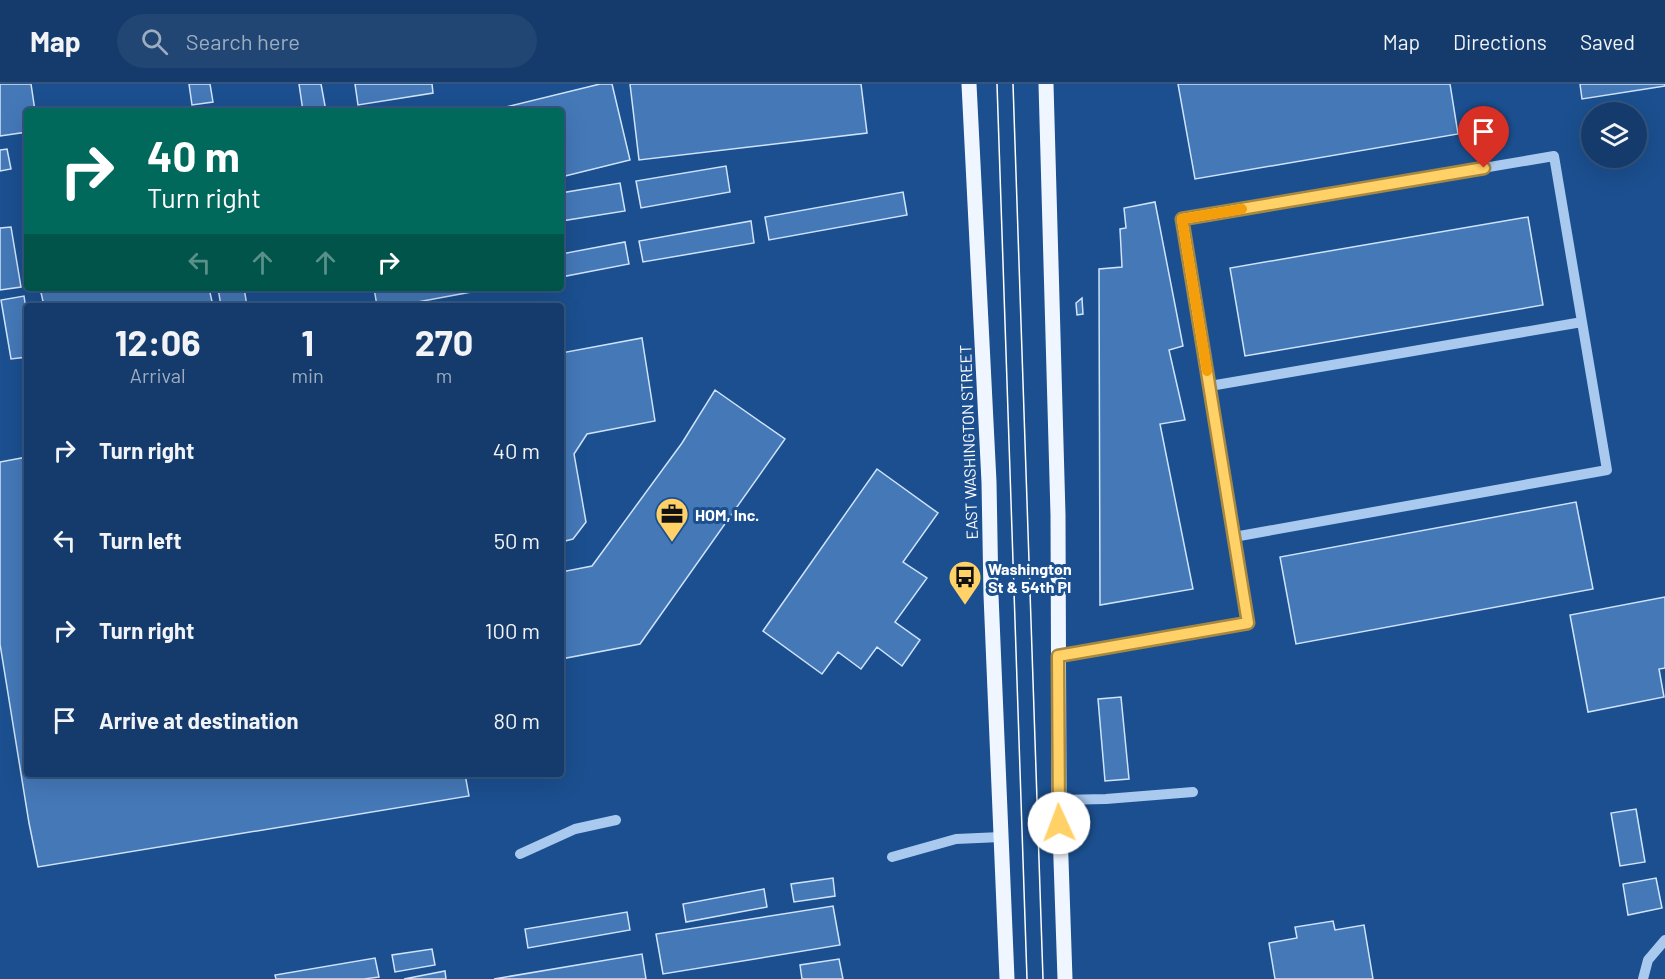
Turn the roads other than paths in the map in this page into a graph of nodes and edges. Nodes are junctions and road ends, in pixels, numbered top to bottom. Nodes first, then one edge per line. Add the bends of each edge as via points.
1 (969, 84) edge
2 (1046, 84) edge
3 (1582, 322) junction
4 (1209, 386) junction
5 (1234, 537) junction
6 (1058, 656) junction
7 (1193, 792) dead end
8 (1059, 800) junction
9 (616, 820) dead end
10 (1001, 837) junction
11 (520, 854) dead end
12 (892, 857) dead end
13 (1665, 940) edge
14 (1007, 979) edge
15 (1065, 979) edge
16 (1643, 979) edge

1 - 10 main road, EAST WASHINGTON STREET
2 - 6 main road via 1058,481
3 - 4 lane
3 - 4 lane via 1554,156 1182,219
3 - 5 lane via 1607,470
4 - 5 lane
5 - 6 lane via 1248,623
6 - 8 main road
7 - 8 lane
8 - 15 main road
9 - 11 lane via 575,829
10 - 12 lane via 956,839
10 - 14 main road, EAST WASHINGTON STREET
13 - 16 lane via 1648,960

